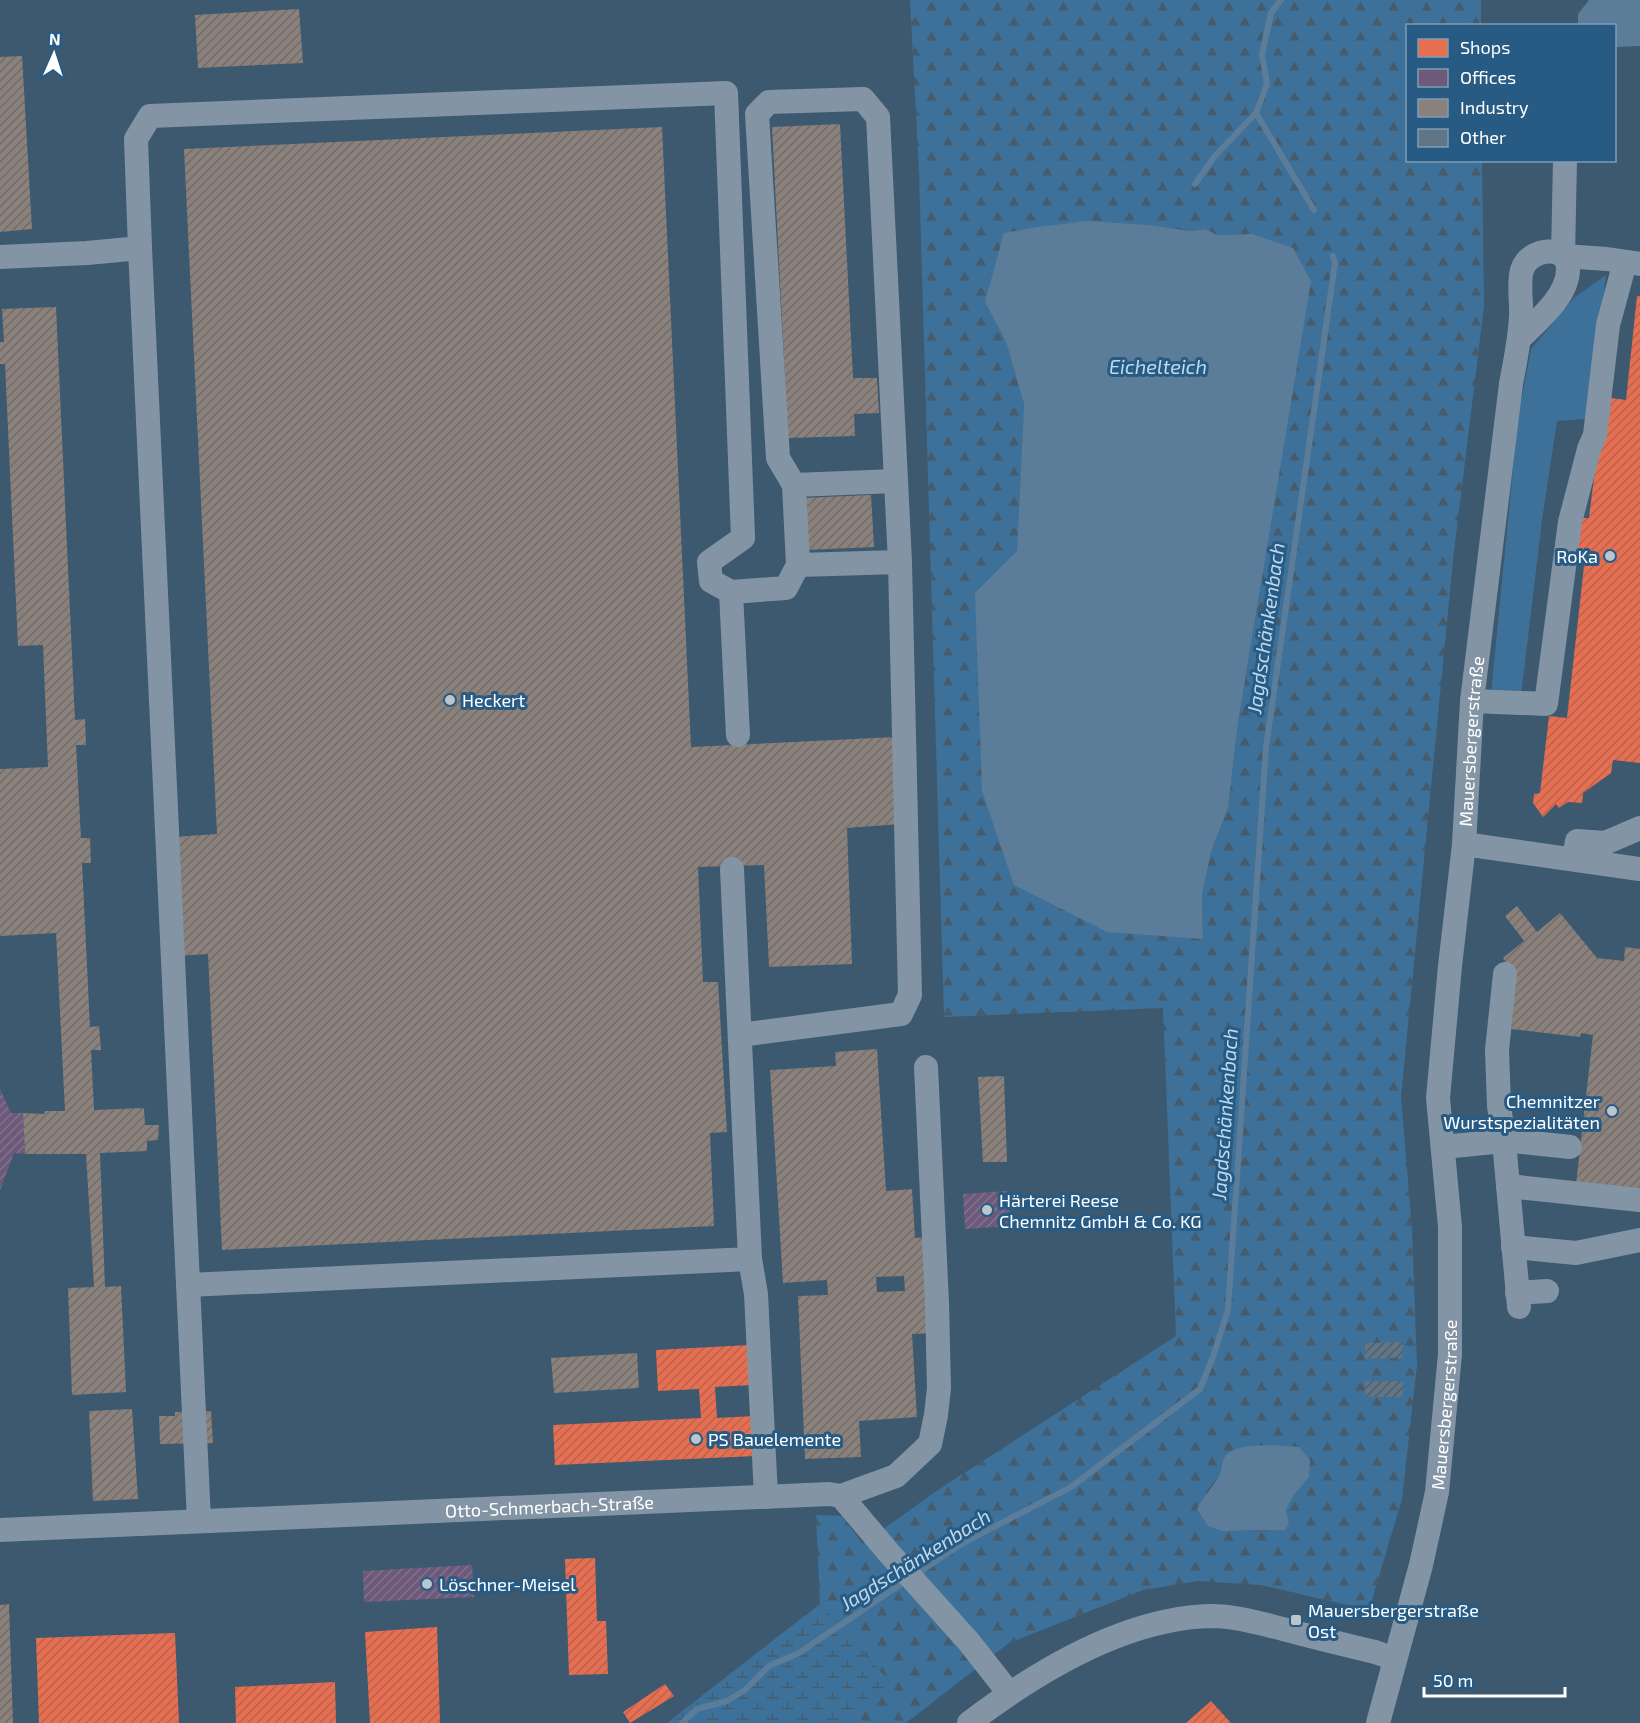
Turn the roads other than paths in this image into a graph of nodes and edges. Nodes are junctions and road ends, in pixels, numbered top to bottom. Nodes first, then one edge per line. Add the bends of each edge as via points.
1 (1565, 162) edge
2 (140, 248) junction
3 (3, 256) edge
4 (1563, 256) junction
5 (1636, 262) edge
6 (1519, 339) junction
7 (896, 480) junction
8 (794, 485) junction
9 (900, 562) junction
10 (798, 564) junction
11 (731, 592) junction
12 (1472, 701) junction
13 (738, 735) dead end
14 (1640, 828) edge
15 (1464, 844) junction
16 (1574, 859) junction
17 (1640, 868) edge
18 (732, 870) dead end
19 (1505, 974) dead end
20 (740, 1035) junction
21 (926, 1067) dead end
22 (1504, 1140) junction
23 (1445, 1147) junction
24 (1570, 1148) dead end
25 (1508, 1186) junction
26 (1640, 1200) edge
27 (1640, 1240) edge
28 (1513, 1247) junction
29 (750, 1259) junction
30 (188, 1285) junction
31 (1547, 1291) dead end
32 (841, 1496) junction
33 (766, 1497) junction
34 (199, 1521) junction
35 (0, 1530) edge
36 (1395, 1659) junction
37 (1009, 1693) junction
38 (969, 1723) edge
39 (1378, 1723) edge

1 - 4 street
2 - 3 street
2 - 11 street via 136,138 150,116 726,93 743,538 709,562 711,581
2 - 30 street
4 - 5 street
4 - 6 street via 1568,270 1557,297
4 - 6 street, Mauersbergerstraße via 1541,251 1531,255 1522,270
5 - 12 street via 1608,326 1595,435 1570,522 1546,704
6 - 12 street, Mauersbergerstraße
7 - 8 street
7 - 8 street via 878,117 863,99 769,102 757,114 778,458
7 - 9 street
8 - 10 street
9 - 10 street
9 - 20 street via 910,995 902,1014
10 - 11 street via 786,588
11 - 13 street
12 - 15 street, Mauersbergerstraße
14 - 16 street via 1605,843 1577,841
15 - 16 street
15 - 23 street, Mauersbergerstraße via 1438,1098
16 - 17 street
18 - 20 street
19 - 22 street via 1497,1050
20 - 29 street
21 - 32 street via 937,1303 936,1415 930,1444 896,1476
22 - 23 street
22 - 24 street
22 - 25 street
23 - 36 street, Mauersbergerstraße via 1450,1227 1450,1354 1437,1492
25 - 26 street
25 - 28 street
27 - 28 street via 1576,1254
28 - 31 street via 1518,1300
29 - 30 street
29 - 33 street via 756,1294
30 - 34 street
32 - 33 street, Otto-Schmerbach-Straße
32 - 37 street
33 - 34 street, Otto-Schmerbach-Straße
34 - 35 street, Otto-Schmerbach-Straße
36 - 37 street via 1244,1620 1212,1616 1137,1628
36 - 39 street, Mauersbergerstraße
37 - 38 street

